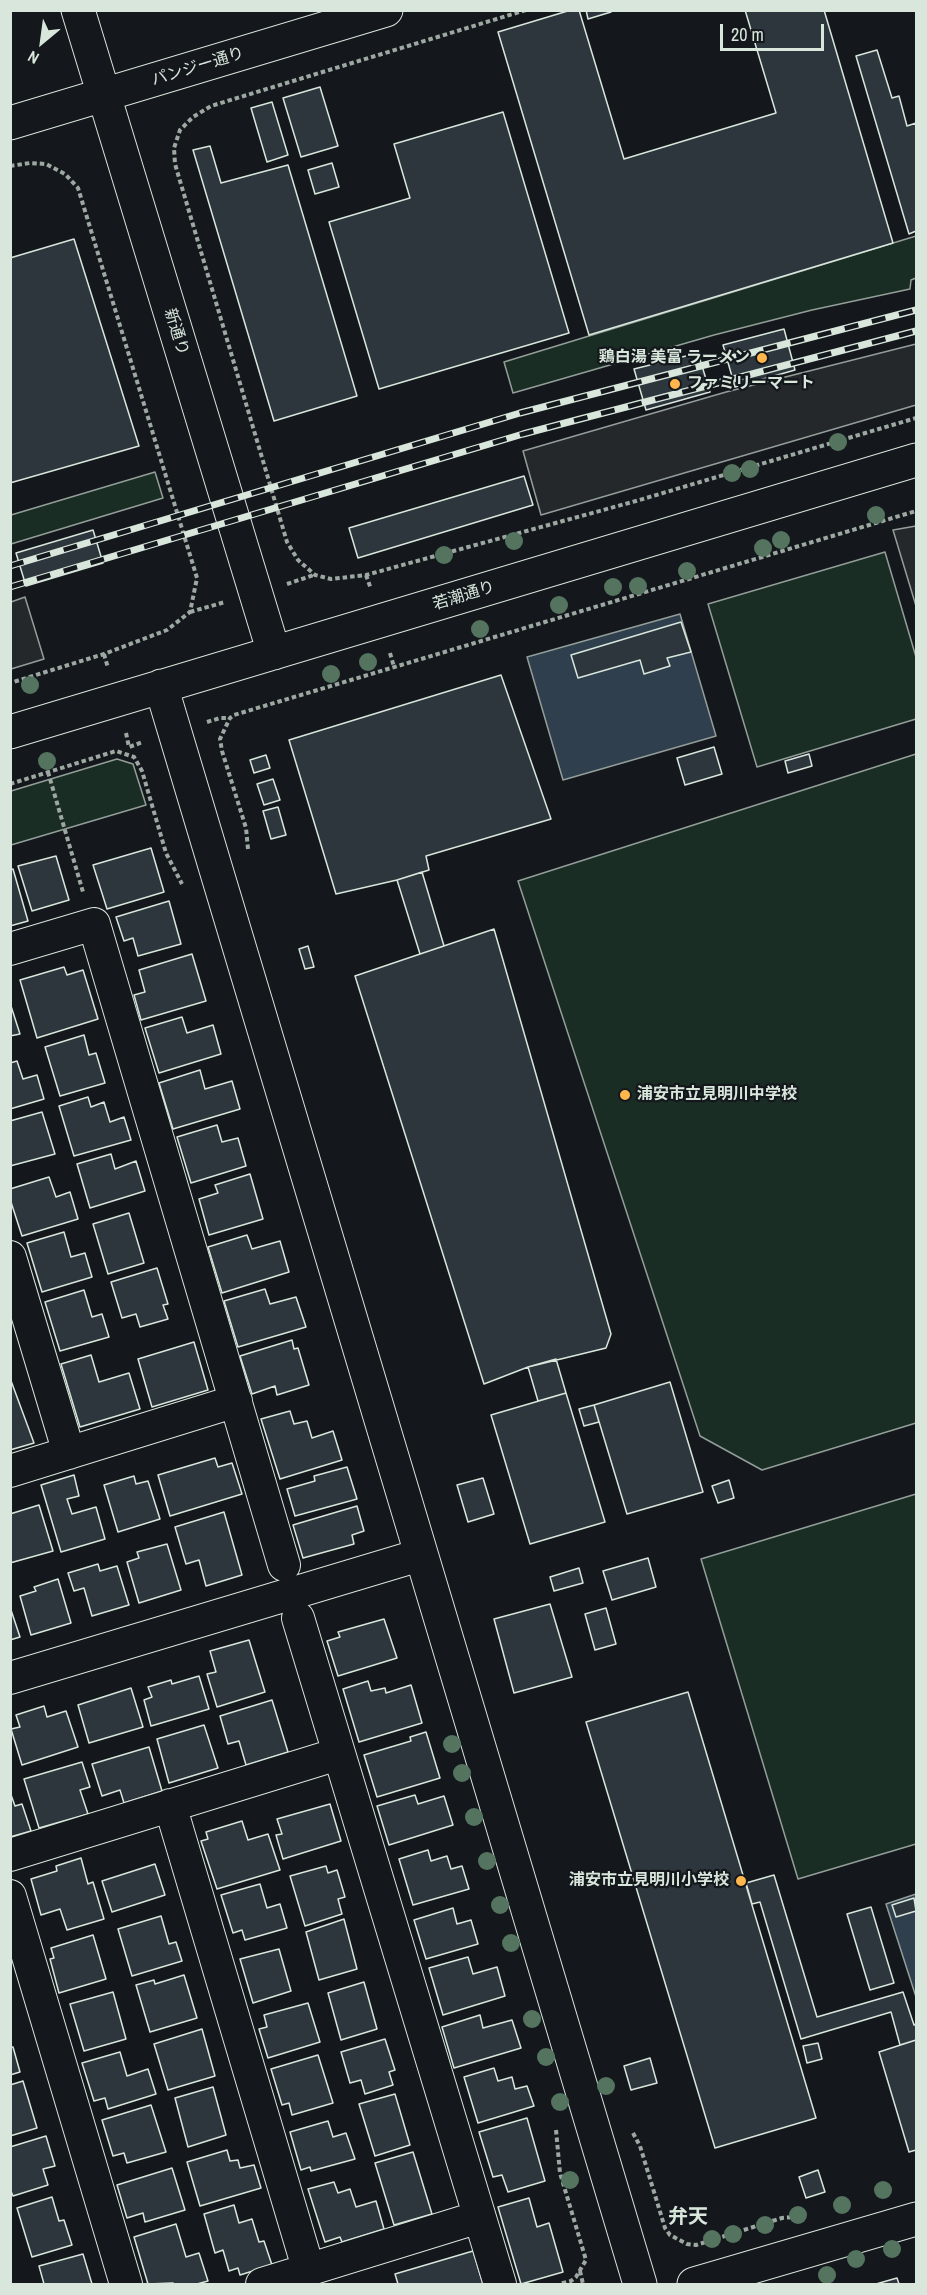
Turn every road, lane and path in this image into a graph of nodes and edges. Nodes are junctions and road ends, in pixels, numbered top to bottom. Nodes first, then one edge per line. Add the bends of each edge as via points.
1 (78, 10) edge
2 (386, 10) edge
3 (526, 10) edge
4 (104, 95) junction
5 (10, 123) edge
6 (10, 166) edge
7 (916, 418) edge
8 (916, 460) edge
9 (916, 510) edge
10 (274, 653) junction
11 (10, 682) edge
12 (162, 686) junction
13 (10, 732) edge
14 (129, 747) dead end
15 (125, 754) dead end
16 (48, 772) dead end
17 (248, 850) dead end
18 (94, 924) junction
19 (10, 949) edge
20 (10, 1257) edge
21 (236, 1401) junction
22 (69, 1453) junction
23 (10, 1471) edge
24 (420, 1555) junction
25 (284, 1565) dead end
26 (297, 1618) dead end
27 (10, 1678) edge
28 (338, 1754) junction
29 (170, 1805) junction
30 (10, 1855) edge
31 (10, 1896) edge
32 (630, 2127) dead end
33 (802, 2216) dead end
34 (479, 2217) junction
35 (916, 2219) edge
36 (580, 2270) dead end
37 (309, 2271) junction
38 (126, 2284) edge
39 (262, 2284) edge
40 (500, 2284) edge
41 (584, 2284) edge
42 (640, 2284) edge
43 (694, 2284) edge

1 - 4 street, 新通り
2 - 4 street, パンジー通り
3 - 7 path via 211,106 180,130 174,148 175,164 286,542 298,560 323,577 366,575
4 - 5 street, パンジー通り
4 - 10 street, 新通り
6 - 11 path via 46,164 65,174 78,188 197,578 190,612 167,630
8 - 10 street, 若潮通り
9 - 17 path via 234,715 220,739 246,828
10 - 12 street, 若潮通り
12 - 13 street, 若潮通り
12 - 24 street
14 - 15 path
16 - 18 path
18 - 19 street
18 - 21 street
20 - 22 street
21 - 22 street
21 - 25 street
22 - 23 street
24 - 27 street
24 - 42 street
26 - 28 street
28 - 29 street
28 - 34 street
29 - 30 street
29 - 37 street
31 - 38 street
32 - 33 path via 640,2146 665,2229 687,2244 696,2245 782,2218
34 - 37 street
34 - 40 street
35 - 43 street
36 - 41 path
37 - 39 street

